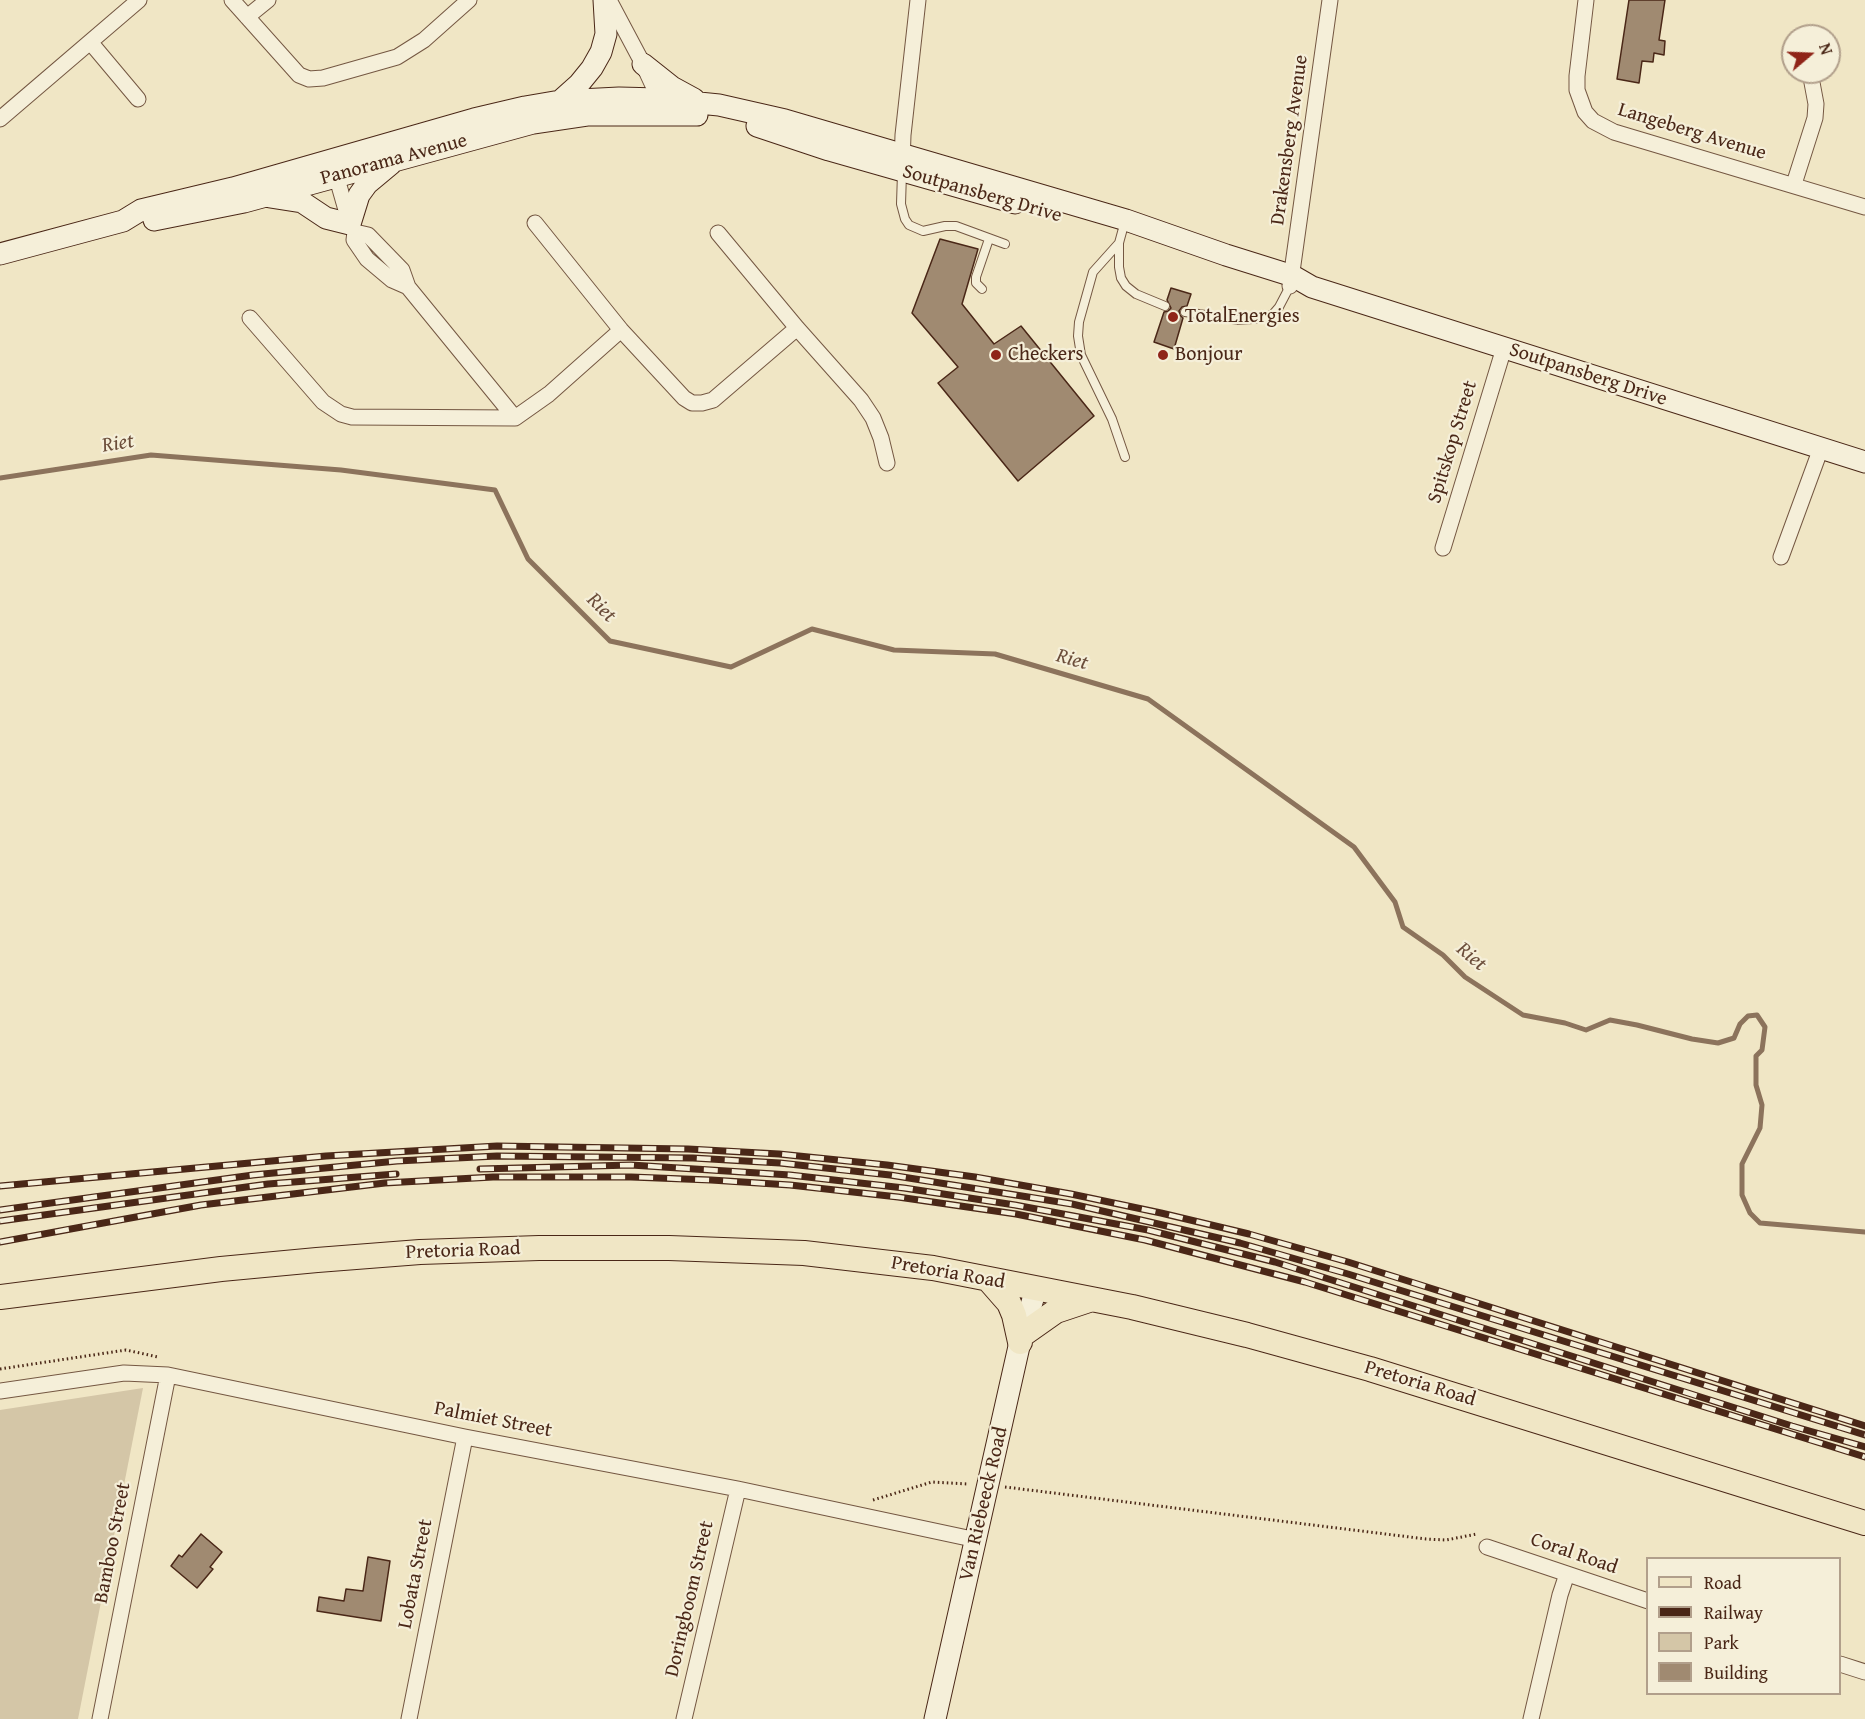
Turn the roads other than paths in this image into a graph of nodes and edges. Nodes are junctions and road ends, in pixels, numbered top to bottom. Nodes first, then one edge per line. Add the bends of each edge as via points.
1 (140, 0) edge
2 (232, 0) edge
3 (268, 0) edge
4 (469, 0) edge
5 (604, 0) edge
6 (609, 0) edge
7 (918, 0) edge
8 (1330, 0) edge
9 (1586, 0) edge
10 (247, 17) junction
11 (91, 43) junction
12 (643, 64) junction
13 (1812, 84) edge
14 (138, 99) dead end
15 (560, 101) junction
16 (703, 104) junction
17 (663, 107) junction
18 (0, 119) edge
19 (397, 160) junction
20 (902, 163) junction
21 (333, 167) junction
22 (1794, 184) junction
23 (262, 197) junction
24 (1865, 207) edge
25 (123, 221) junction
26 (535, 223) dead end
27 (353, 228) junction
28 (1122, 232) junction
29 (718, 233) dead end
30 (989, 239) junction
31 (1005, 244) dead end
32 (0, 254) edge
33 (1291, 281) junction
34 (982, 289) dead end
35 (1166, 306) dead end
36 (1185, 312) dead end
37 (250, 318) dead end
38 (797, 328) junction
39 (621, 330) junction
40 (1504, 348) junction
41 (515, 418) junction
42 (1821, 448) junction
43 (1125, 457) dead end
44 (1865, 462) edge
45 (887, 463) dead end
46 (1443, 548) dead end
47 (1781, 557) dead end
48 (988, 1279) junction
49 (1036, 1289) junction
50 (0, 1297) edge
51 (1092, 1299) junction
52 (1021, 1339) junction
53 (168, 1374) junction
54 (0, 1390) edge
55 (465, 1437) junction
56 (738, 1490) junction
57 (1865, 1523) edge
58 (976, 1540) junction
59 (1484, 1541) road end
60 (1567, 1574) junction
61 (1646, 1601) edge
62 (1841, 1665) edge
63 (1865, 1672) edge
64 (100, 1719) edge
65 (409, 1719) edge
66 (684, 1719) edge
67 (935, 1719) edge
68 (1531, 1719) edge

1 - 11 street
2 - 10 street
3 - 10 street
4 - 10 street via 418,45 397,57 323,78 299,75
5 - 15 street via 606,34 601,52 592,68
6 - 12 street
7 - 20 street
8 - 33 street, Drakensberg Avenue
9 - 22 street, Langeberg Avenue via 1576,76 1585,112 1593,120 1614,132
11 - 14 street
11 - 18 street
12 - 16 street via 672,87
12 - 17 street
13 - 22 street via 1815,118
15 - 17 street, Panorama Avenue via 619,98
15 - 21 street, Panorama Avenue via 474,119
16 - 17 street, Soutpansberg Drive
16 - 20 street, Soutpansberg Drive via 756,112
17 - 19 street, Panorama Avenue via 533,123
17 - 20 street, Soutpansberg Drive via 749,123
19 - 21 street, Panorama Avenue
19 - 27 street via 359,195
20 - 28 street, Soutpansberg Drive
20 - 30 lane via 901,204 909,225 923,231 956,226
21 - 23 street, Panorama Avenue
21 - 25 street, Panorama Avenue via 141,210
21 - 27 street
22 - 24 street, Langeberg Avenue
23 - 25 street, Panorama Avenue via 171,217
23 - 27 street via 302,202 326,218
25 - 32 street, Panorama Avenue
26 - 39 street
27 - 41 street via 354,240 367,259 392,280 408,287
28 - 33 street, Soutpansberg Drive
28 - 35 lane via 1121,278 1141,297
28 - 43 lane via 1093,272 1078,336 1081,355 1112,419
29 - 38 street
30 - 31 lane
30 - 34 lane via 976,277
33 - 36 lane via 1279,307 1265,318 1232,320
33 - 40 street, Soutpansberg Drive
37 - 41 street via 323,402 340,414
38 - 39 street via 713,399 702,403 684,398
38 - 45 street via 861,400 873,418
39 - 41 street via 549,394
40 - 42 street, Soutpansberg Drive
40 - 46 street, Spitskop Street
42 - 44 street, Soutpansberg Drive
42 - 47 street
48 - 49 main road, Pretoria Road
48 - 50 main road, Pretoria Road via 804,1252 539,1248 420,1252 274,1264
48 - 52 main road via 1009,1303
49 - 51 main road, Pretoria Road
49 - 52 street, Van Riebeeck Road
51 - 52 main road via 1056,1311
51 - 57 main road, Pretoria Road via 1236,1332 1370,1369
52 - 58 street, Van Riebeeck Road
53 - 54 street, Palmiet Street via 124,1373
53 - 55 street, Palmiet Street
53 - 64 street, Bamboo Street
55 - 56 street, Palmiet Street
55 - 65 street, Lobata Street
56 - 58 street, Palmiet Street
56 - 66 street, Doringboom Street
58 - 67 street, Van Riebeeck Road
59 - 60 street, Coral Road
60 - 61 street, Coral Road
60 - 68 street
62 - 63 street

